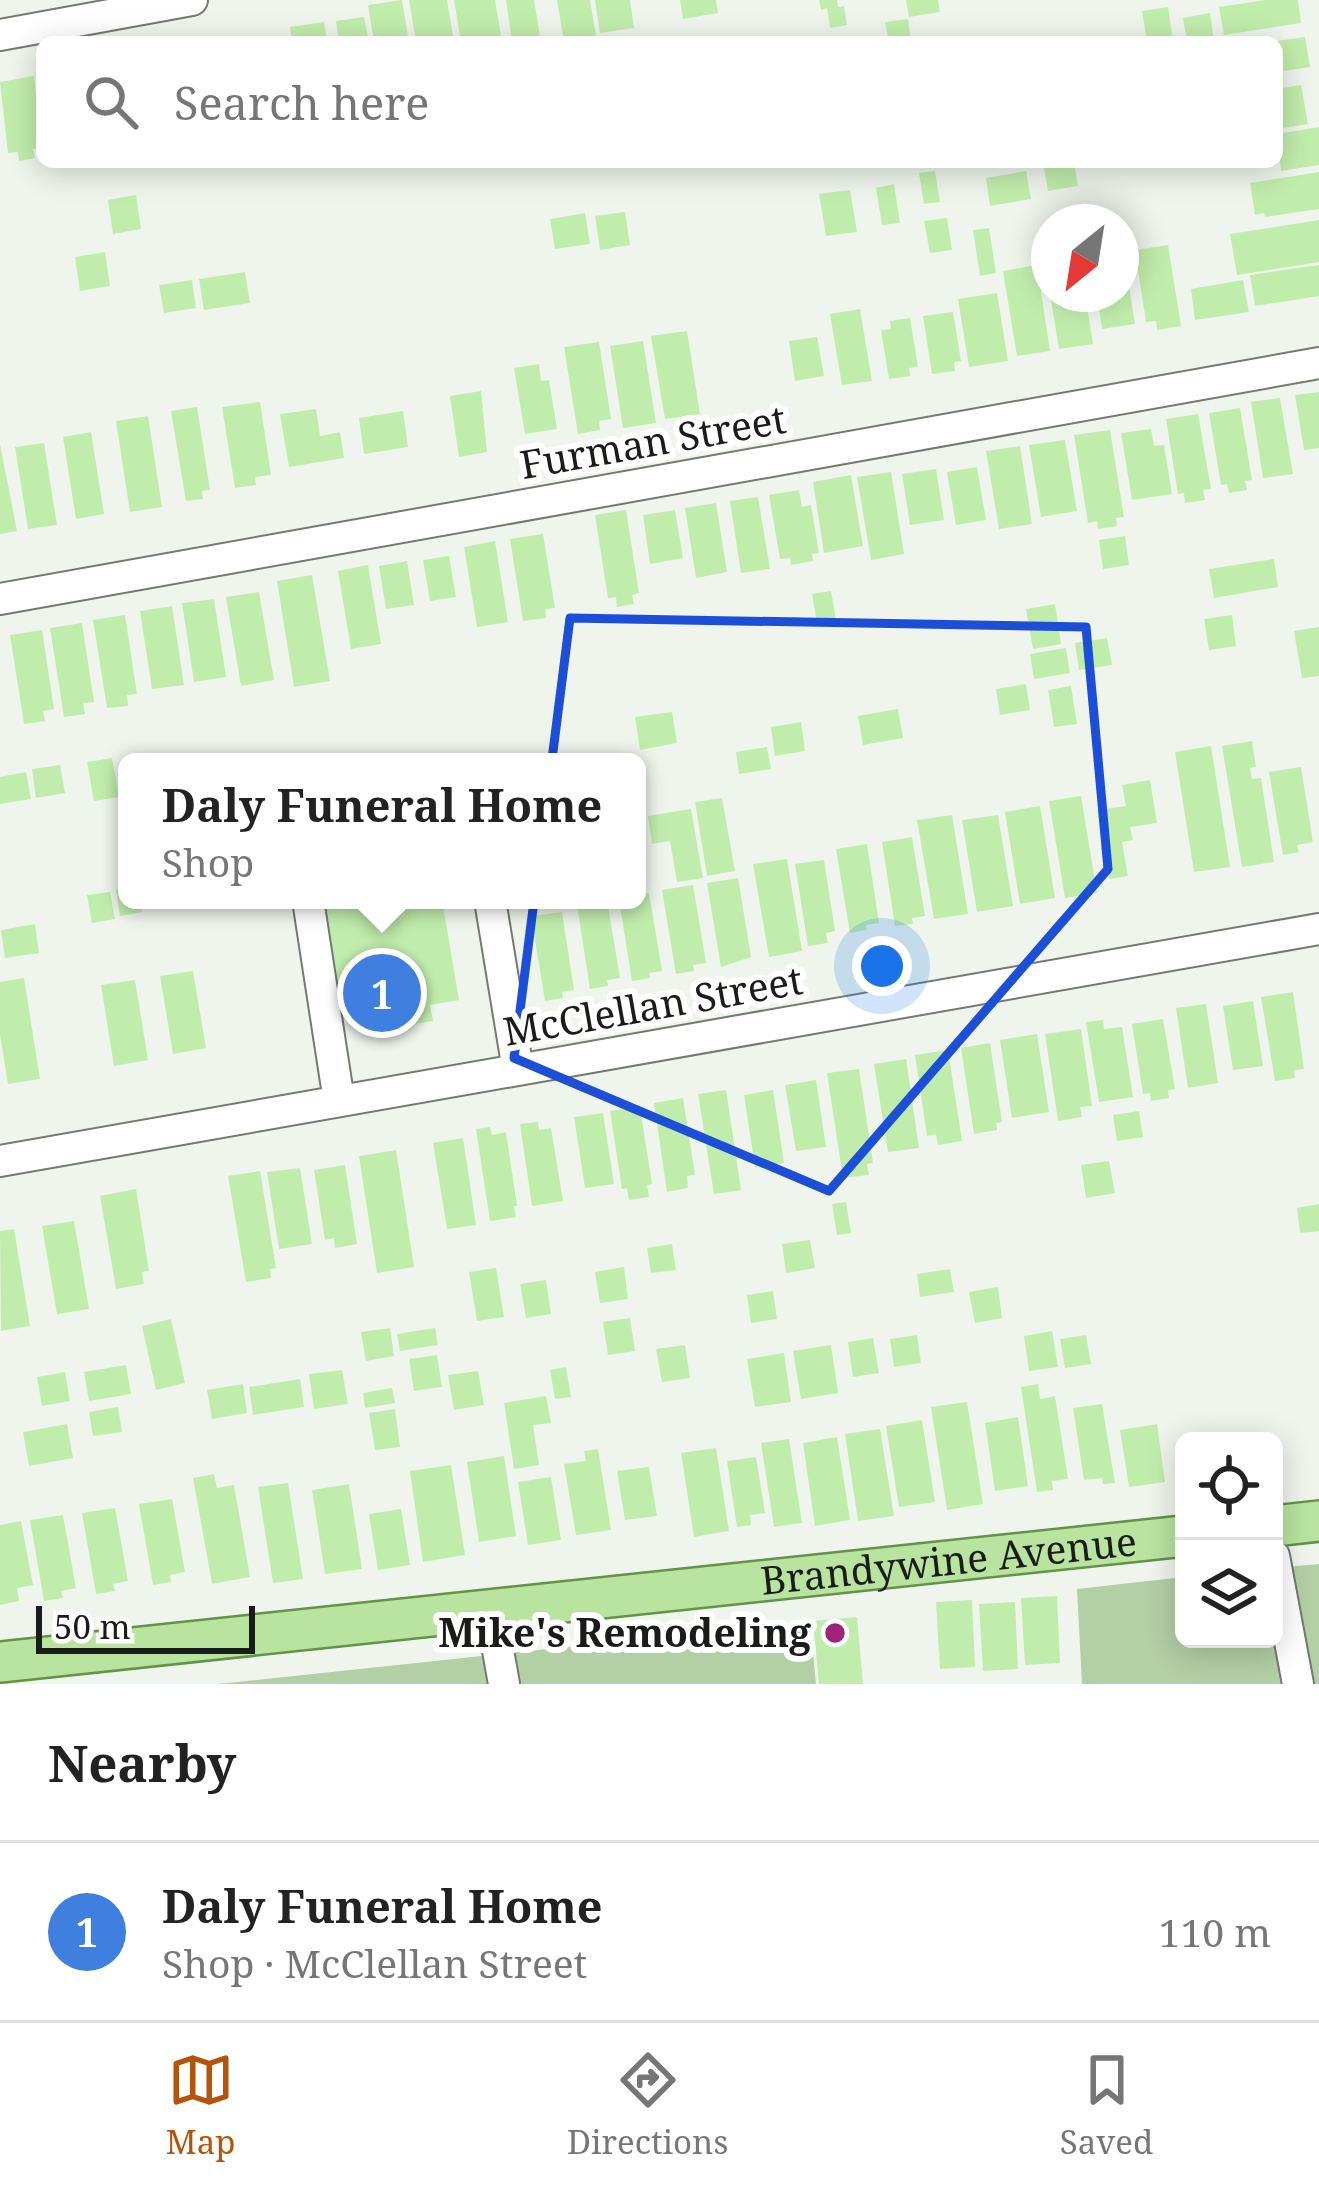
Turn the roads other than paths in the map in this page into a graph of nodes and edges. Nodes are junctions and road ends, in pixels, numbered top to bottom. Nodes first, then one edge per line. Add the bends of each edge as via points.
1 (192, 0) edge
2 (0, 35) edge
3 (1319, 363) edge
4 (0, 599) edge
5 (309, 909) edge
6 (491, 909) edge
7 (1319, 929) edge
8 (518, 1070) junction
9 (339, 1101) junction
10 (0, 1161) edge
11 (1319, 1521) edge
12 (1283, 1525) edge
13 (1175, 1537) edge
14 (1283, 1604) edge
15 (491, 1610) junction
16 (0, 1662) edge
17 (504, 1684) edge
18 (1298, 1684) edge

1 - 2 street
3 - 4 street, Furman Street
5 - 9 street
6 - 8 street
7 - 8 street, McClellan Street
8 - 9 street, McClellan Street
9 - 10 street, McClellan Street
11 - 12 main road
13 - 15 main road, Brandywine Avenue
14 - 18 street
15 - 16 main road, Brandywine Avenue
15 - 17 street

